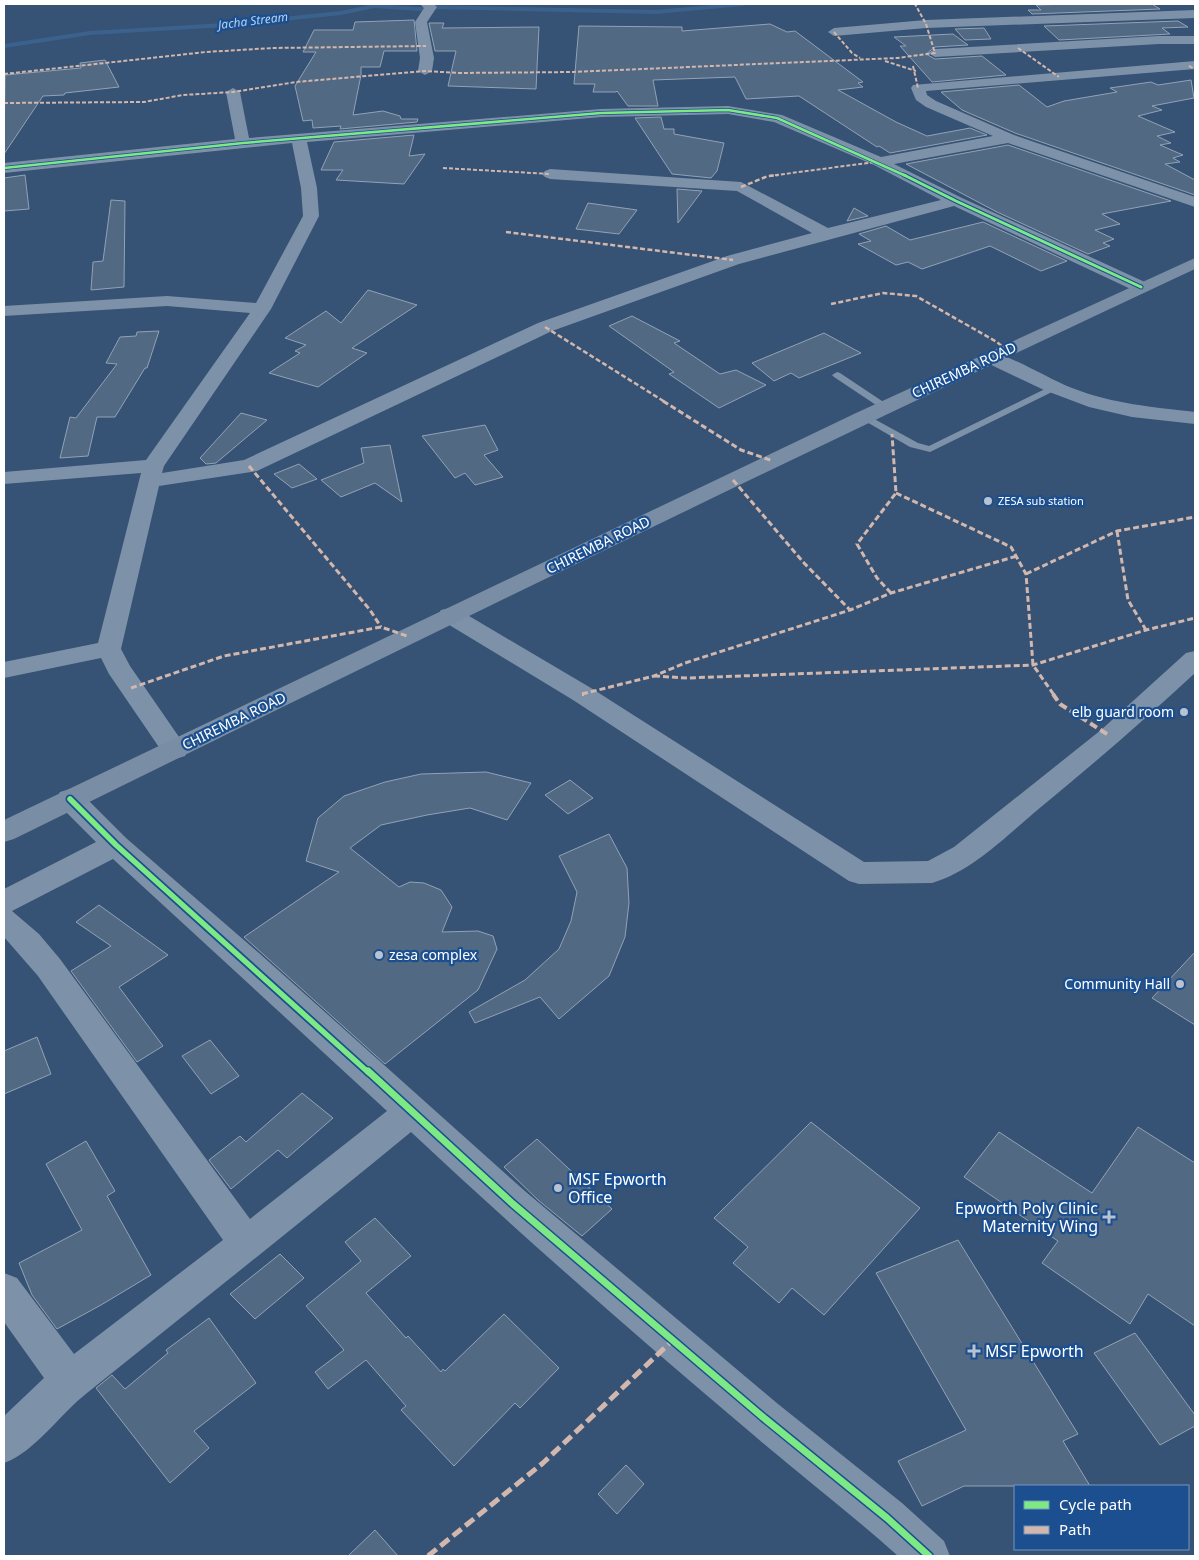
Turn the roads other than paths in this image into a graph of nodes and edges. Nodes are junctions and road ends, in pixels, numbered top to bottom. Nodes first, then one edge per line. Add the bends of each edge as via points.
1 (426, 4) edge
2 (1113, 4) edge
3 (1195, 14) edge
4 (1132, 15) junction
5 (834, 32) dead end
6 (1159, 40) junction
7 (1195, 40) edge
8 (935, 53) dead end
9 (1192, 66) edge
10 (425, 71) dead end
11 (233, 92) dead end
12 (1009, 138) junction
13 (299, 139) junction
14 (243, 143) junction
15 (879, 162) junction
16 (4, 168) edge
17 (550, 174) dead end
18 (956, 201) junction
19 (1195, 202) edge
20 (826, 234) junction
21 (1195, 263) edge
22 (1141, 287) junction
23 (262, 309) junction
24 (4, 311) edge
25 (992, 358) junction
26 (837, 376) dead end
27 (1053, 388) junction
28 (886, 407) junction
29 (863, 418) junction
30 (1195, 418) edge
31 (151, 473) junction
32 (4, 478) edge
33 (450, 615) junction
34 (109, 649) junction
35 (1195, 659) edge
36 (4, 670) edge
37 (175, 750) junction
38 (70, 798) junction
39 (4, 832) edge
40 (116, 845) junction
41 (4, 902) edge
42 (4, 920) edge
43 (412, 1111) junction
44 (247, 1244) junction
45 (4, 1292) edge
46 (70, 1381) junction
47 (4, 1443) edge
48 (929, 1556) edge

1 - 10 street via 431,7 421,22 427,58
2 - 4 street
3 - 4 street
4 - 5 street via 926,24
4 - 6 street
6 - 7 street
6 - 8 street
6 - 9 street
9 - 12 street via 918,88 921,97 931,104
11 - 14 street
12 - 15 street
12 - 19 street
13 - 14 street
13 - 15 street via 601,113 728,110 777,118
13 - 23 street via 311,216
14 - 16 street
15 - 18 street
17 - 20 street via 741,187
18 - 20 street
18 - 22 street
20 - 31 street via 733,260 545,327 249,466
21 - 22 main road, CHIREMBA ROAD
22 - 25 main road, CHIREMBA ROAD
23 - 24 street via 167,301
23 - 31 street
25 - 27 street
25 - 28 main road, CHIREMBA ROAD
26 - 28 lane
27 - 29 lane via 930,449 914,445
27 - 30 street via 1111,407
28 - 29 main road, CHIREMBA ROAD
29 - 33 main road, CHIREMBA ROAD
31 - 32 street
31 - 34 street
33 - 35 street via 582,694 859,873 932,872 964,855 1110,736
33 - 37 main road, CHIREMBA ROAD
34 - 36 street
34 - 37 street via 118,668
37 - 38 main road, CHIREMBA ROAD
38 - 39 main road, CHIREMBA ROAD
38 - 40 street
40 - 41 street
40 - 43 street
42 - 44 street via 38,955
43 - 44 street
43 - 48 street via 513,1204
44 - 46 street
45 - 46 street
46 - 47 street

